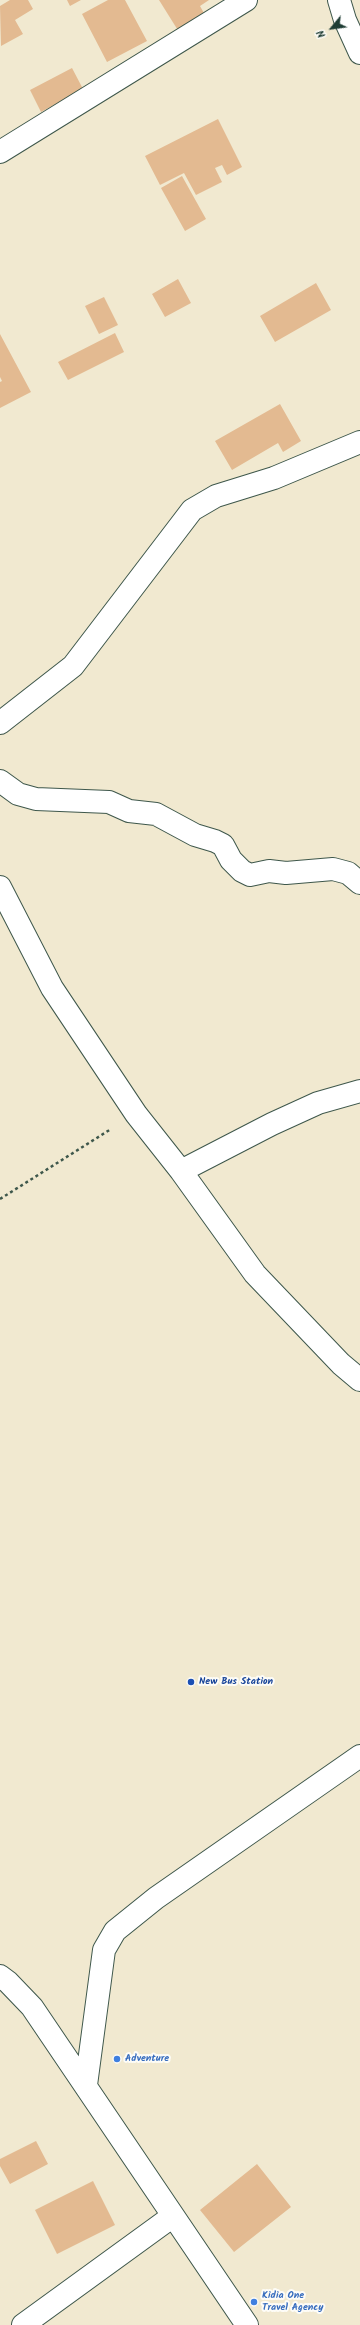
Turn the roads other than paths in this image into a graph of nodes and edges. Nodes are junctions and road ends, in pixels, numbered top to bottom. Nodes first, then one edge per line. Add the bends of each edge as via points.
1 (246, 0) edge
2 (339, 0) edge
3 (360, 53) edge
4 (0, 152) edge
5 (360, 442) edge
6 (0, 723) edge
7 (0, 781) edge
8 (360, 883) edge
9 (0, 887) edge
10 (360, 1091) edge
11 (181, 1171) junction
12 (360, 1380) edge
13 (360, 1756) edge
14 (0, 1976) edge
15 (86, 2085) junction
16 (173, 2216) junction
17 (23, 2325) edge
18 (247, 2325) edge

1 - 4 street
2 - 3 street
5 - 6 street via 274,478 216,496 192,510 74,666
7 - 8 street via 18,794 36,799 109,802 129,810 156,814 195,836 223,845 231,860 250,875 269,871 286,873 333,869 348,873
9 - 11 street via 52,988 136,1114
10 - 11 street via 318,1103
11 - 12 street via 256,1274 341,1364
13 - 15 street via 156,1898 115,1931 104,1950
14 - 15 street via 32,2007
15 - 16 street
16 - 17 street
16 - 18 street

